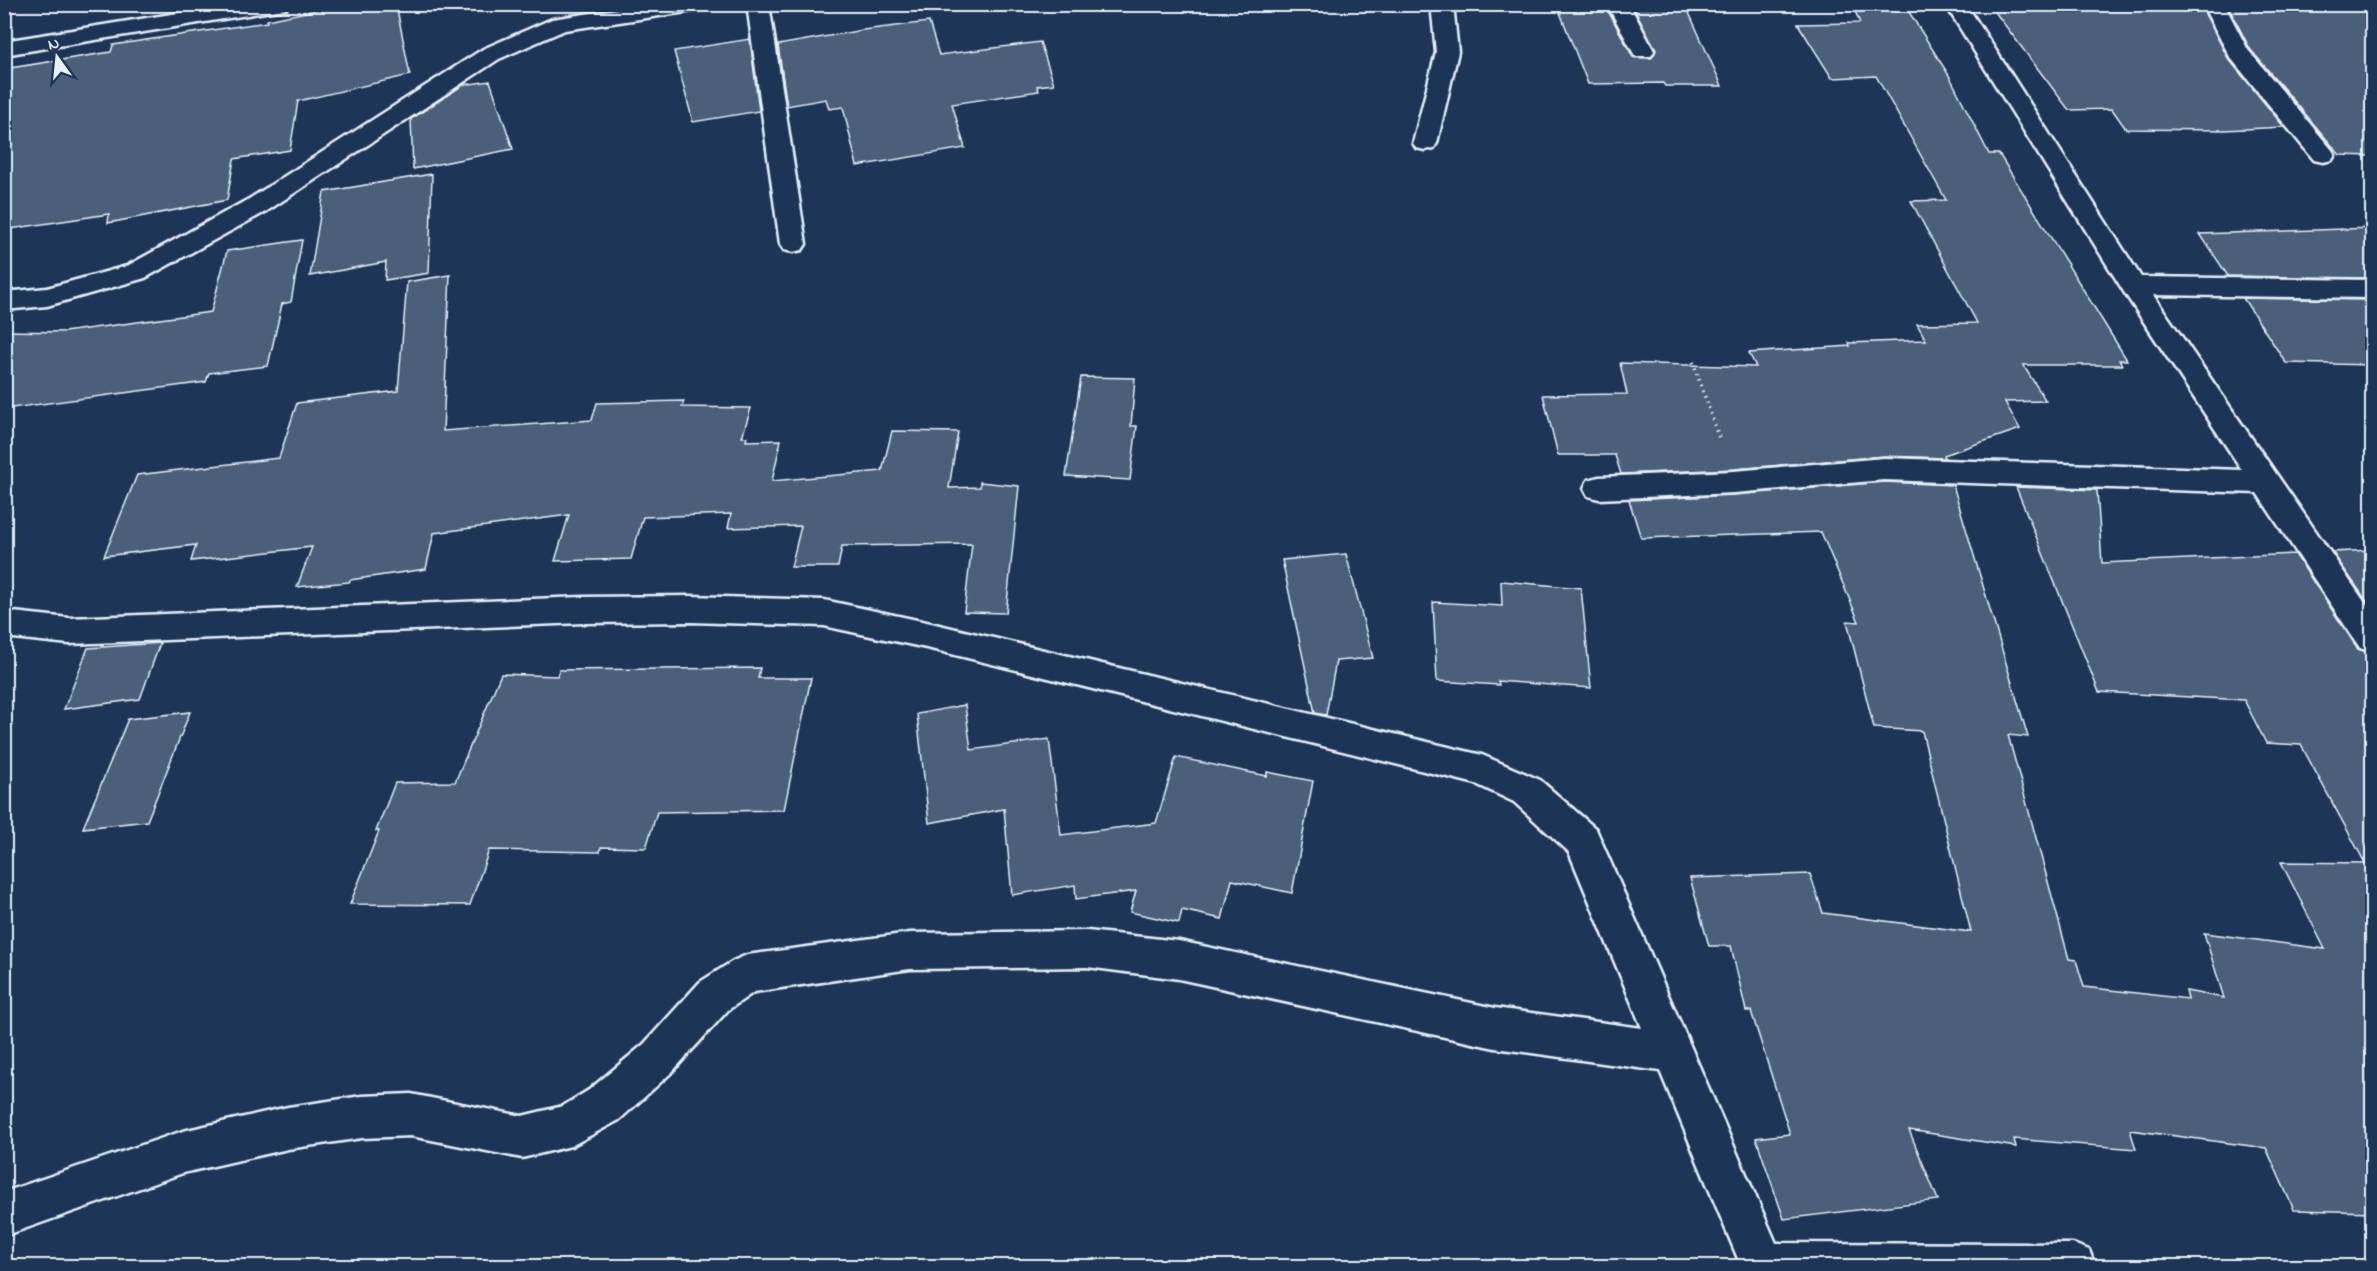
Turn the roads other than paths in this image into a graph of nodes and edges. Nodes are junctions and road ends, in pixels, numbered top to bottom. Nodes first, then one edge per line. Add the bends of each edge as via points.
1 (278, 4) edge
2 (700, 4) edge
3 (758, 4) edge
4 (1442, 4) edge
5 (1618, 4) edge
6 (1956, 4) edge
7 (2213, 4) edge
8 (557, 14) edge
9 (4, 48) edge
10 (1643, 51) dead end
11 (1425, 143) dead end
12 (2323, 155) dead end
13 (793, 244) dead end
14 (2133, 286) junction
15 (2373, 289) edge
16 (4, 301) edge
17 (2266, 482) junction
18 (1599, 488) dead end
19 (4, 624) edge
20 (2373, 639) edge
21 (1671, 1052) junction
22 (4, 1215) edge
23 (1763, 1266) edge
24 (2073, 1266) edge

1 - 9 street
2 - 8 street
3 - 13 street
4 - 11 street via 1447,52
5 - 10 street
6 - 14 street
7 - 12 street via 2238,52
8 - 16 street via 258,206 136,272 47,297
14 - 15 street
14 - 17 street
17 - 18 street via 1884,469
17 - 20 street
19 - 21 street via 69,631 583,610 824,613 1482,770 1527,791 1584,841
21 - 22 street via 1495,1028 1179,960 1086,949 910,951 747,974 714,996 658,1058 604,1105 571,1125 522,1137 411,1115 288,1128 183,1152
21 - 23 street
23 - 24 street

